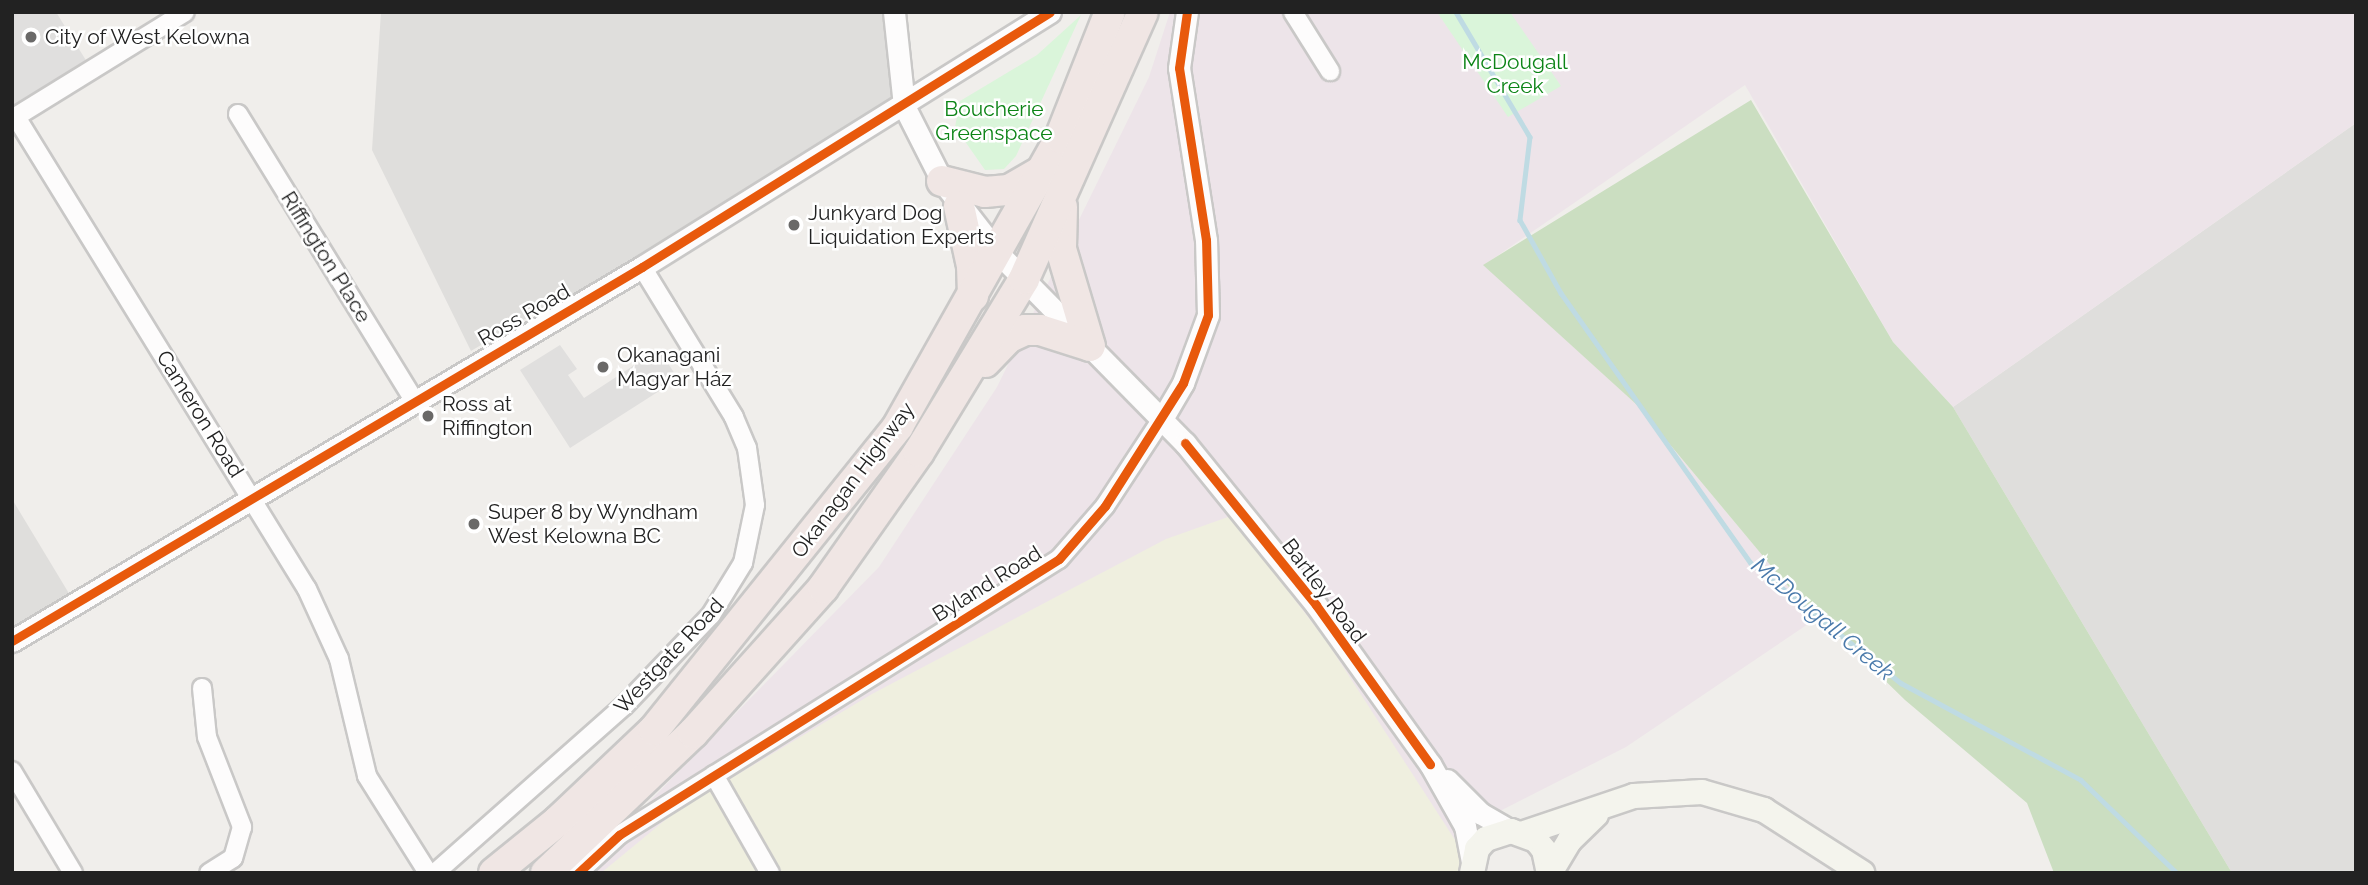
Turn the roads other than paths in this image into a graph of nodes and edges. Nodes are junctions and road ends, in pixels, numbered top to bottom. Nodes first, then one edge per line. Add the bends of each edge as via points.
1 (185, 12) edge
2 (894, 12) edge
3 (1050, 12) edge
4 (1110, 12) edge
5 (1143, 12) edge
6 (1187, 12) edge
7 (1293, 12) edge
8 (1330, 71) dead end
9 (904, 106) junction
10 (238, 114) dead end
11 (14, 118) edge
12 (1043, 170) junction
13 (942, 181) junction
14 (1062, 195) junction
15 (959, 206) junction
16 (998, 253) junction
17 (642, 267) junction
18 (1024, 279) junction
19 (973, 296) junction
20 (1090, 346) junction
21 (955, 393) junction
22 (414, 399) junction
23 (1162, 419) junction
24 (252, 498) junction
25 (12, 641) edge
26 (202, 688) dead end
27 (1430, 764) junction
28 (12, 771) edge
29 (715, 775) junction
30 (1604, 808) junction
31 (1518, 832) junction
32 (1471, 869) edge
33 (73, 873) edge
34 (209, 873) edge
35 (428, 873) edge
36 (435, 873) edge
37 (494, 873) edge
38 (546, 873) edge
39 (578, 873) edge
40 (770, 873) edge
41 (1549, 873) edge
42 (1862, 873) edge

1 - 11 street
2 - 9 street, Bartley Road
3 - 9 street, Ross Road
4 - 12 highway, Okanagan Highway
5 - 14 highway, Okanagan Highway
6 - 23 street, Byland Road via 1179,68 1206,240 1208,314 1183,383
7 - 8 street
9 - 13 street, Bartley Road
9 - 17 street, Ross Road
10 - 22 street, Riffington Place
11 - 24 street, Cameron Road
12 - 13 highway via 1009,190 985,192
12 - 16 highway, Okanagan Highway
13 - 15 street, Bartley Road
14 - 18 highway, Okanagan Highway
14 - 20 highway via 1061,249
15 - 16 street, Bartley Road
15 - 19 highway via 971,256
16 - 18 street, Bartley Road
16 - 19 highway, Okanagan Highway
17 - 22 street, Ross Road
17 - 36 street, Westgate Road via 734,417 747,448 755,505 743,563 711,615 624,706
18 - 20 street, Bartley Road
18 - 21 highway, Okanagan Highway
19 - 37 highway, Okanagan Highway via 898,426 745,622 654,730 558,821
20 - 21 highway via 1040,330 1025,330 1008,338
20 - 23 street, Bartley Road
21 - 38 highway, Okanagan Highway via 823,588 693,733
22 - 24 street, Ross Road
23 - 27 street, Bartley Road via 1316,605
23 - 29 street, Byland Road via 1105,506 1059,559
24 - 25 street, Ross Road
24 - 35 street, Cameron Road via 307,589 339,659 367,776
26 - 34 street via 208,737 242,827 233,858
27 - 31 street, Bartley Road via 1480,813
27 - 32 street, Bartley Road via 1465,825
28 - 33 street
29 - 39 street, Byland Road via 619,835
29 - 40 street
30 - 31 main road
30 - 41 main road via 1570,840
30 - 42 main road via 1634,796 1702,792 1764,810
31 - 32 main road via 1486,839
31 - 41 main road via 1544,850

